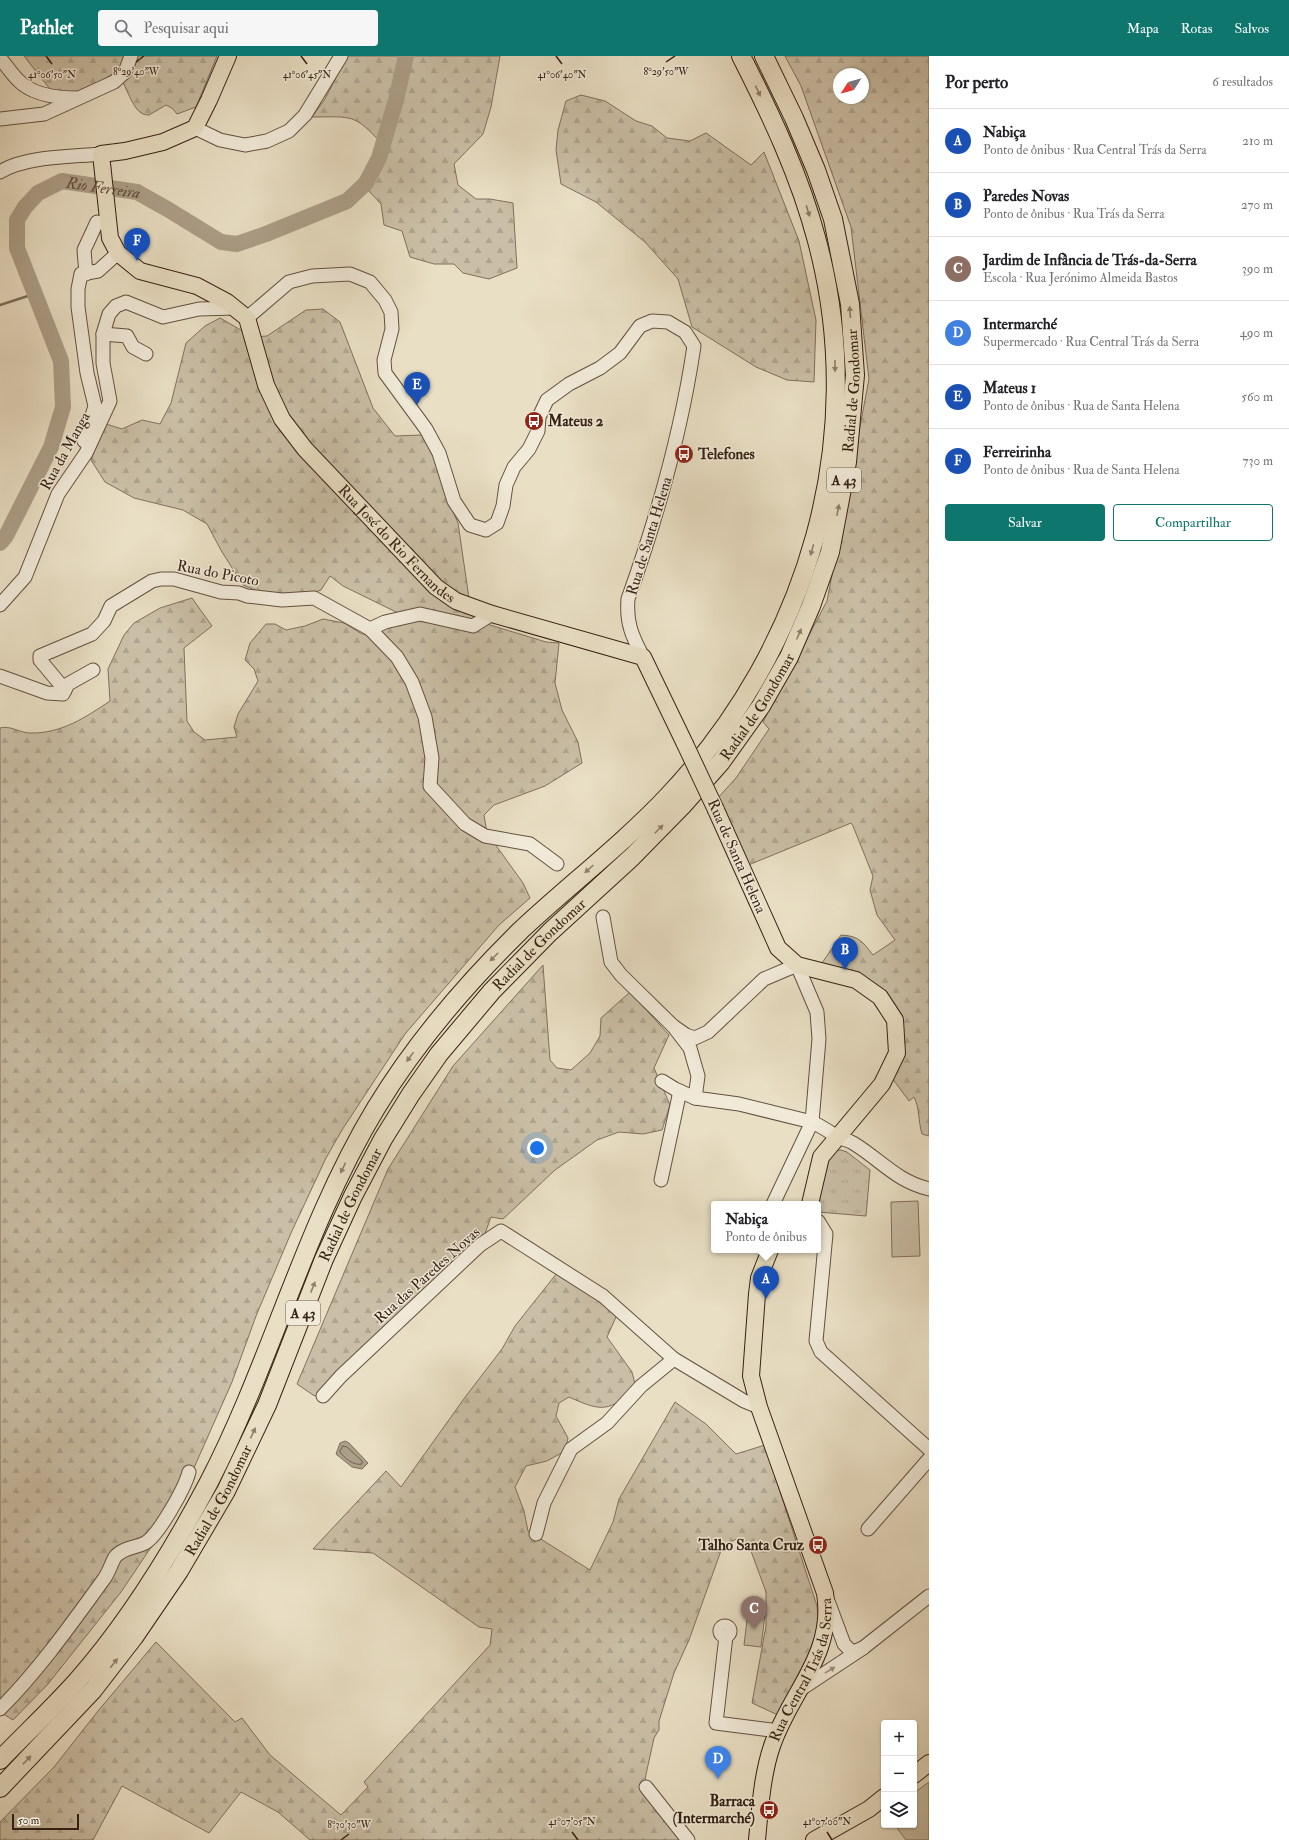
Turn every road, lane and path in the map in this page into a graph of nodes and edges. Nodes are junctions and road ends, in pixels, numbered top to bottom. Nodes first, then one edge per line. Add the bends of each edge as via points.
1 (131, 56) edge
2 (228, 56) edge
3 (341, 56) edge
4 (741, 56) edge
5 (764, 56) edge
6 (0, 58) edge
7 (82, 98) junction
8 (0, 119) edge
9 (195, 128) junction
10 (102, 160) junction
11 (0, 172) edge
12 (97, 222) dead end
13 (118, 253) junction
14 (86, 274) junction
15 (241, 313) junction
16 (103, 334) junction
17 (146, 354) dead end
18 (78, 462) junction
19 (0, 605) edge
20 (492, 614) junction
21 (370, 629) junction
22 (643, 657) junction
23 (93, 670) dead end
24 (0, 676) edge
25 (65, 690) junction
26 (557, 864) dead end
27 (603, 917) dead end
28 (797, 965) junction
29 (672, 1026) junction
30 (662, 1081) dead end
31 (680, 1091) junction
32 (695, 1098) junction
33 (812, 1122) junction
34 (837, 1137) junction
35 (661, 1180) dead end
36 (929, 1189) edge
37 (774, 1201) edge
38 (811, 1201) edge
39 (821, 1226) edge
40 (766, 1253) edge
41 (674, 1359) junction
42 (323, 1396) dead end
43 (759, 1407) junction
44 (929, 1449) edge
45 (929, 1458) edge
46 (188, 1472) dead end
47 (868, 1529) dead end
48 (536, 1534) dead end
49 (929, 1596) edge
50 (833, 1630) junction
51 (726, 1636) dead end
52 (863, 1648) junction
53 (798, 1692) junction
54 (0, 1709) edge
55 (779, 1731) junction
56 (0, 1760) edge
57 (929, 1763) edge
58 (917, 1772) edge
59 (646, 1787) dead end
60 (0, 1788) edge
61 (881, 1799) edge
62 (821, 1838) edge
63 (688, 1840) edge
64 (757, 1840) edge

1 - 7 street via 125,72 114,82
2 - 9 main road
3 - 9 street via 305,115 289,131 267,141 246,145 226,142
4 -> 56 highway, Radial de Gondomar / A 43 via 792,165 807,206 819,247 834,329 836,405 829,481 811,552 787,617 746,696 710,747 668,796 523,928 477,974 430,1030 397,1075 351,1152 320,1216 253,1382 209,1480 153,1580 121,1626 77,1681
60 -> 5 highway, Radial de Gondomar / A 43 via 93,1690 134,1637 187,1557 226,1491 264,1412 324,1259 353,1196 383,1139 411,1094 439,1054 492,991 550,932 632,857 716,768 762,706 789,657 830,552 847,462 855,375 850,304 833,219 794,118
6 - 7 street via 19,82 37,92 58,98
7 - 8 street via 44,114
9 - 10 main road via 163,142 125,151
10 - 11 street via 32,161 14,165
10 - 13 main road via 110,238
12 - 14 street via 84,250
13 - 14 street via 98,272
13 - 15 main road via 140,271 196,286
14 - 18 street via 81,274 78,307 87,373 95,406
15 - 16 street, Rua da Manga via 199,309 163,317 126,302 116,306 109,314
15 - 20 main road, Rua José do Rio Fernandes via 266,385 282,419 306,449 436,587 456,602
15 - 22 street, Rua de Santa Helena via 289,282 312,276 350,274 370,282 392,312 392,329 384,360 385,373 426,429 439,453 454,501 470,525 486,530 497,523 506,485 514,467 538,431 539,417 547,400 620,353 640,326 652,321 668,322 685,332 694,346 681,423 664,491 628,599 627,616 633,637
16 - 17 street via 127,336 133,347
16 - 18 street, Rua da Manga via 102,363 110,401 86,453
18 - 19 street, Rua da Manga via 58,494 25,577
20 - 21 street via 473,626 420,614 384,622
20 - 22 main road, Rua José do Rio Fernandes
21 - 25 street, Rua do Picoto via 314,598 282,600 247,596 221,592 174,579 162,579 152,581 111,606 104,621 92,634 40,656 40,660
21 - 26 street via 397,657 412,682 425,717 432,758 430,786 465,824 485,836 530,844
22 - 28 main road, Rua de Santa Helena, bridge via 778,948
23 - 25 street via 68,684
24 - 25 street via 47,693 63,694
27 - 29 street via 611,962
28 - 29 street via 764,979 708,1032 695,1038
28 - 33 street via 817,1012 819,1039
28 - 34 main road via 856,980 880,997 895,1020 897,1053 882,1084
29 - 32 street via 690,1048 698,1076
30 - 31 street
31 - 32 street
31 - 35 street
32 - 33 street via 739,1104
33 - 34 street
33 - 37 street
34 - 36 street via 852,1143 912,1185
34 - 38 main road via 821,1157
39 - 44 street via 826,1234 816,1342 820,1352
40 - 43 main road, Rua Central Trás da Serra via 759,1278 751,1376
41 - 42 street, Rua das Paredes Novas via 603,1296 501,1231 480,1245
41 - 43 street, Rua das Paredes Novas via 744,1401
41 - 48 street via 641,1386 607,1423 571,1449 544,1503
43 - 50 main road, Rua Central Trás da Serra via 825,1593
45 - 47 street
46 - 54 street via 186,1483 154,1537 123,1550 115,1558 100,1584
49 - 52 street
50 - 52 street via 847,1648 856,1651
50 - 53 main road, Rua Central Trás da Serra
51 - 55 street via 716,1722
53 -> 52 street
53 - 55 main road, Rua Central Trás da Serra
55 - 64 main road, Rua Central Trás da Serra via 768,1759
57 - 58 main road
59 - 63 street
61 - 62 main road

